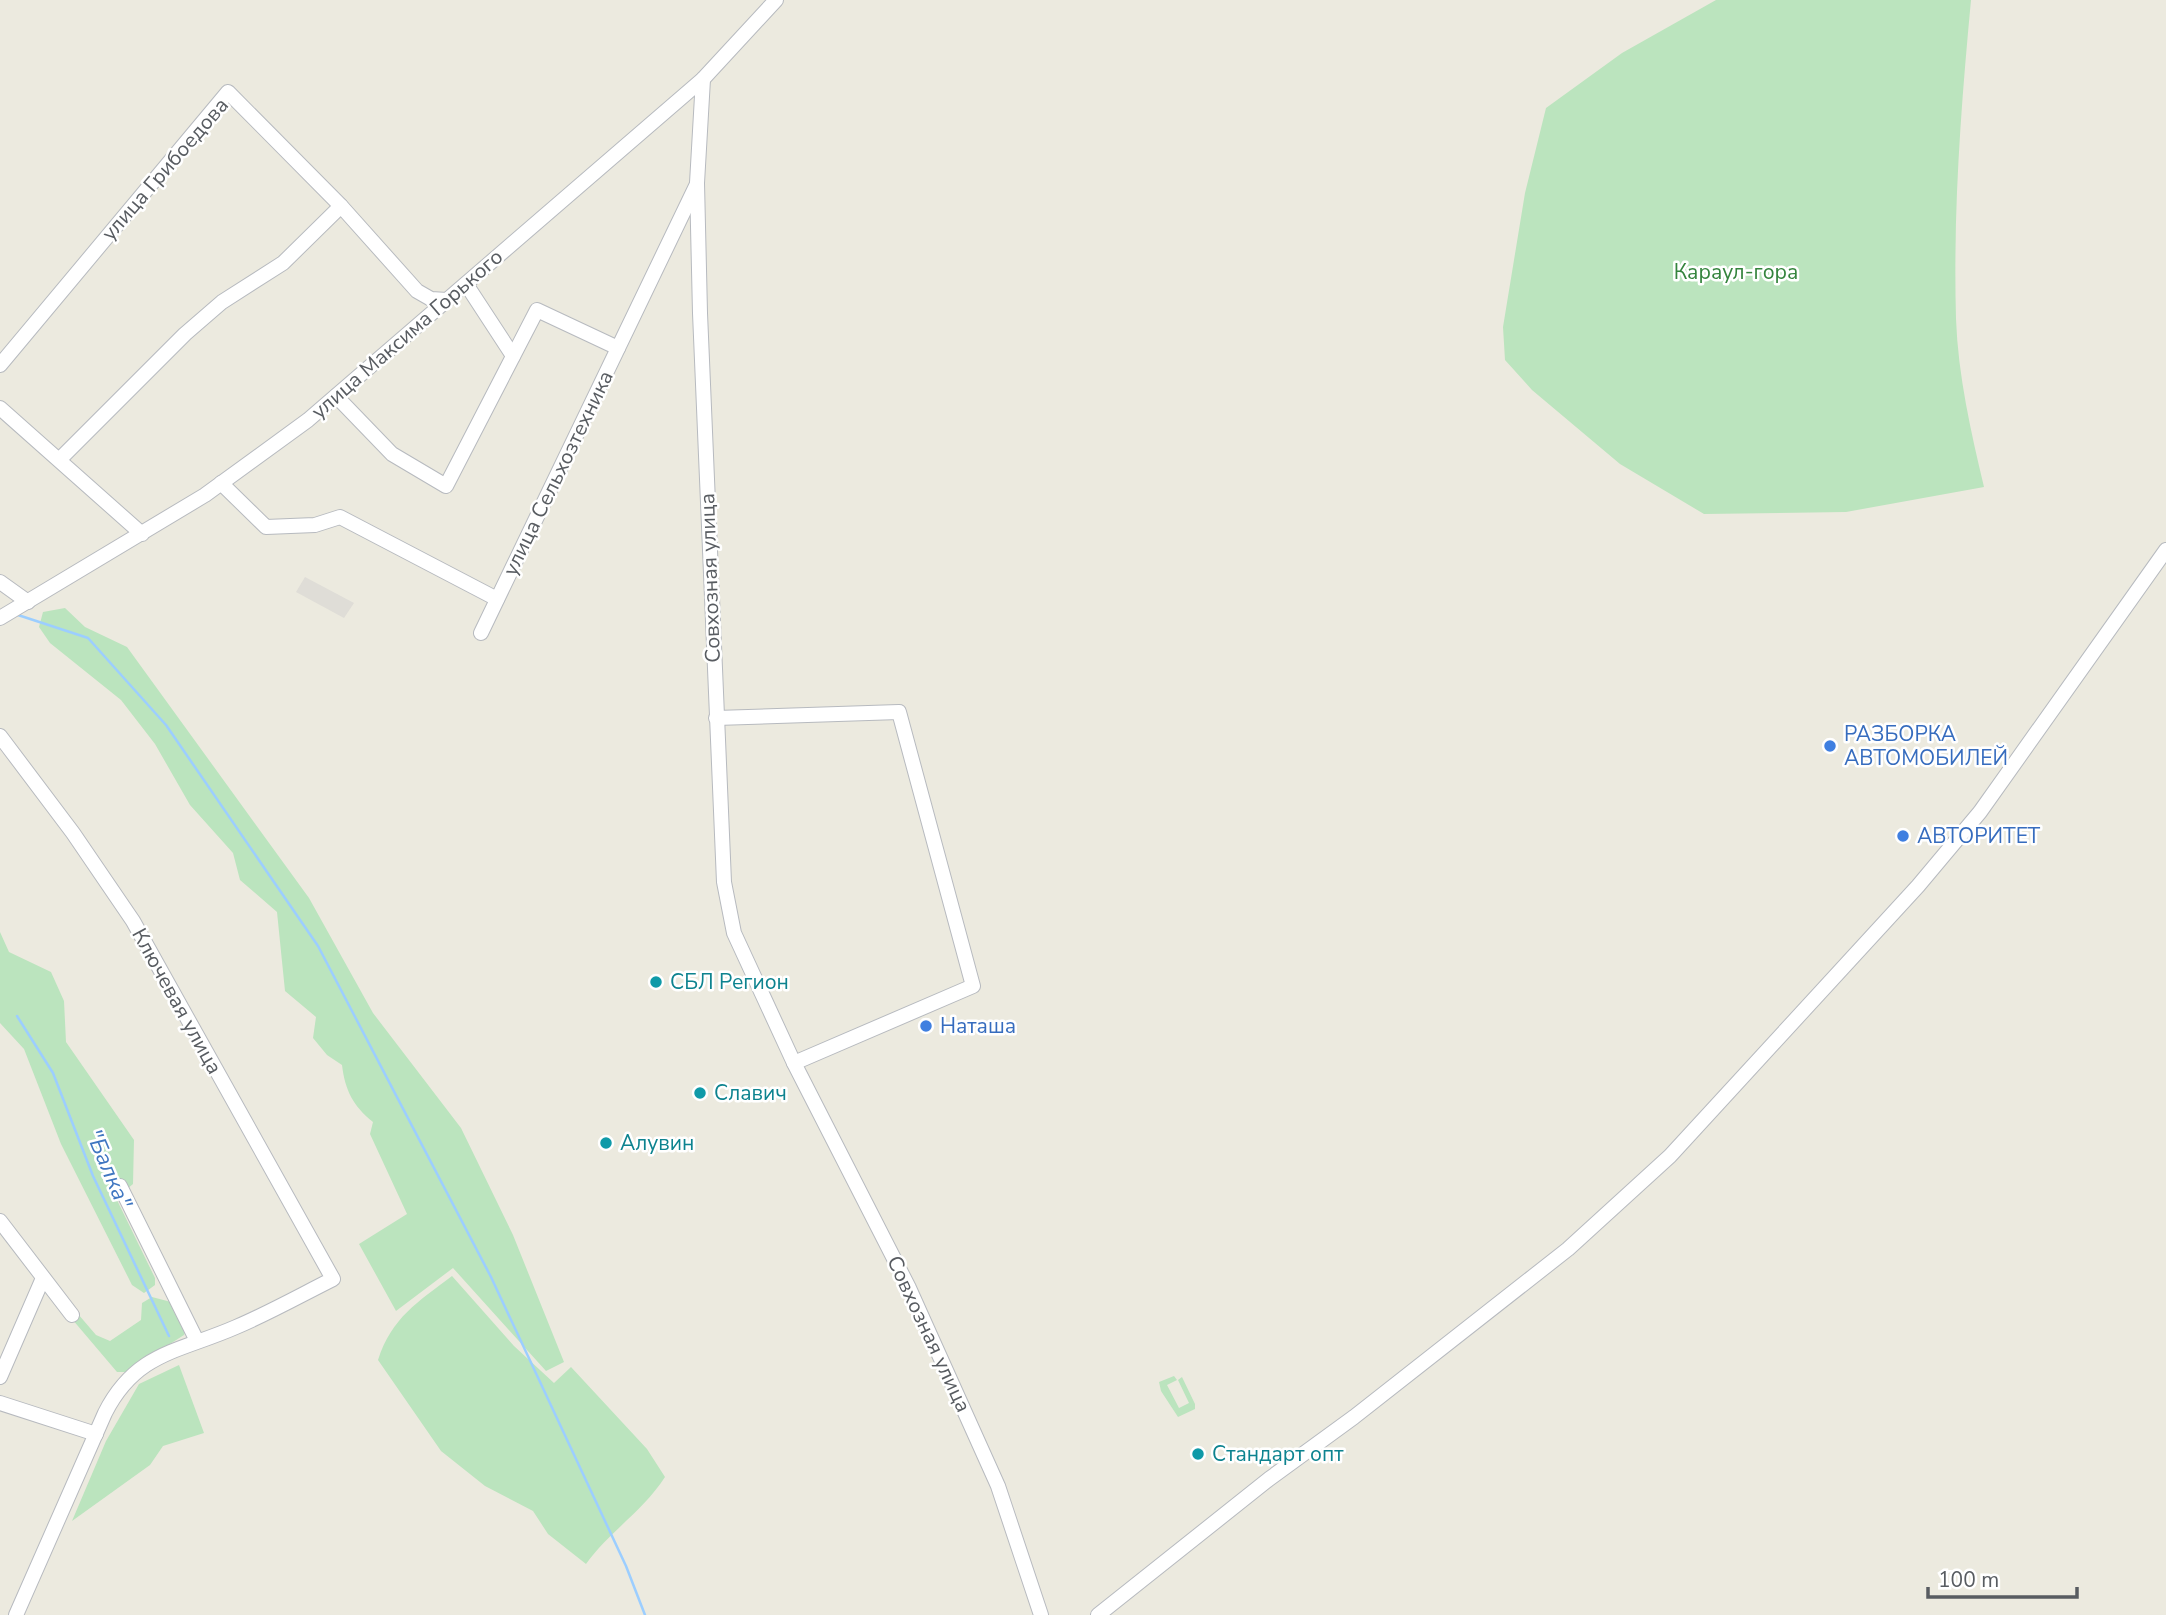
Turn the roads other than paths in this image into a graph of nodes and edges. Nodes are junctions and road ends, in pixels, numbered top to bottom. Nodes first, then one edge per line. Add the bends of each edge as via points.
1 (776, 0) edge
2 (703, 79) junction
3 (697, 183) junction
4 (341, 206) junction
5 (466, 284) junction
6 (447, 300) junction
7 (618, 348) junction
8 (513, 356) junction
9 (0, 365) edge
10 (336, 396) junction
11 (0, 408) edge
12 (60, 459) junction
13 (221, 483) junction
14 (142, 534) junction
15 (2166, 550) edge
16 (0, 582) edge
17 (497, 599) junction
18 (28, 602) junction
19 (0, 618) edge
20 (481, 633) dead end
21 (716, 718) junction
22 (0, 736) edge
23 (794, 1063) junction
24 (120, 1186) dead end
25 (0, 1221) edge
26 (43, 1278) junction
27 (72, 1315) dead end
28 (197, 1341) junction
29 (0, 1377) edge
30 (0, 1403) edge
31 (96, 1434) junction
32 (16, 1615) edge
33 (1041, 1615) edge
34 (1098, 1615) edge

1 - 2 street, улица Максима Горького
2 - 3 street, Совхозная улица
2 - 5 street, улица Максима Горького
3 - 7 street, улица Сельхозтехника
3 - 21 street, Совхозная улица
4 - 6 street, улица Грибоедова via 417,291 431,299
4 - 9 street, улица Грибоедова via 228,92
4 - 12 street via 284,263 222,302 185,334
5 - 6 street, улица Максима Горького
5 - 8 street
6 - 10 street, улица Максима Горького
7 - 8 street, улица Сельхозтехника via 537,310
7 - 17 street, улица Сельхозтехника
8 - 10 street, улица Сельхозтехника via 446,486 392,454
10 - 13 street, улица Максима Горького
11 - 12 street
12 - 14 street
13 - 14 street, улица Максима Горького
13 - 17 street, улица Сельхозтехника via 266,527 315,525 340,517
14 - 18 street, улица Максима Горького
15 - 34 street via 1980,811 1918,886 1670,1156 1568,1249
16 - 18 street
17 - 20 street, улица Сельхозтехника
18 - 19 street, улица Максима Горького
21 - 23 street, Совхозная улица via 724,882 734,933
21 - 23 street via 899,712 973,986
22 - 28 street, Ключевая улица via 133,921 333,1279 235,1328
23 - 33 street, Совхозная улица via 909,1288 998,1486
24 - 28 street
25 - 26 street
26 - 27 street
26 - 29 street
28 - 31 street via 129,1376
30 - 31 street
31 - 32 street

